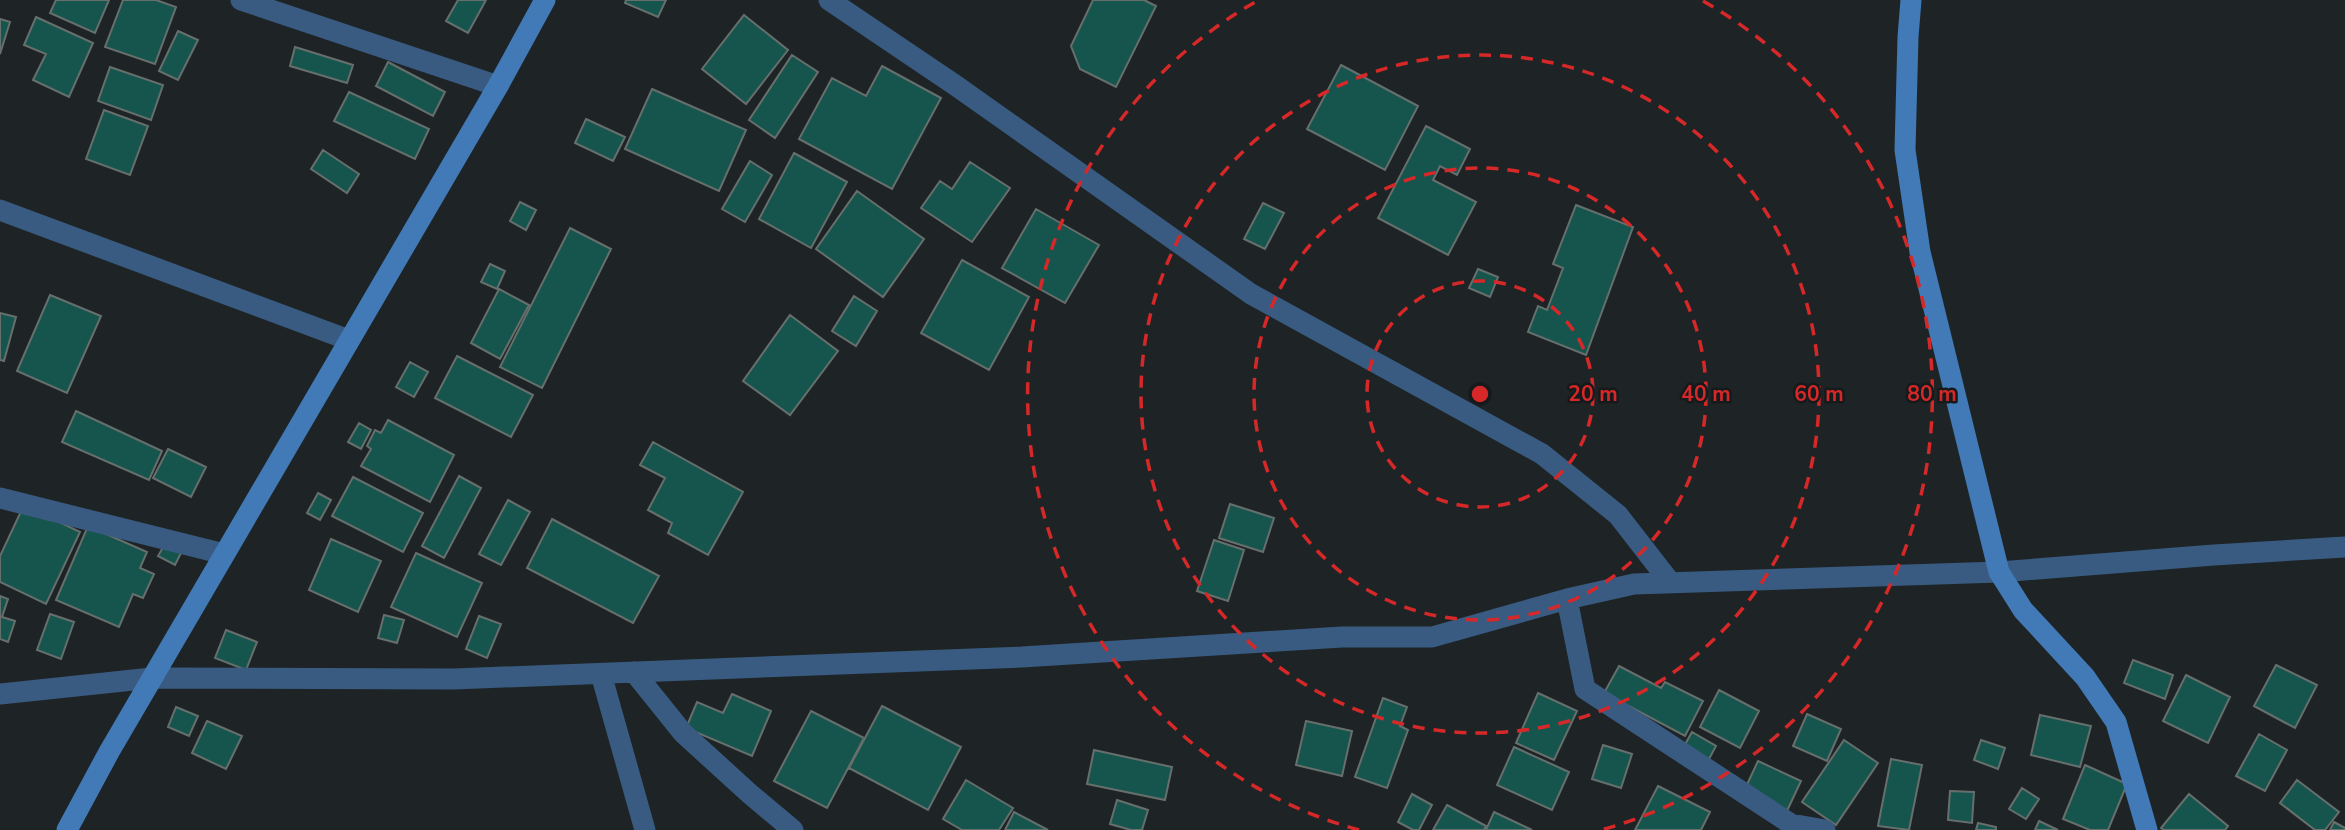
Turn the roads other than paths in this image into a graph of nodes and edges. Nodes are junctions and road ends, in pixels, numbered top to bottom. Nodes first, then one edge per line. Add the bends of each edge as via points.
1 (241, 0) edge
2 (545, 0) edge
3 (829, 0) edge
4 (1911, 0) edge
5 (498, 86) junction
6 (0, 210) edge
7 (349, 340) junction
8 (0, 498) edge
9 (2345, 547) edge
10 (224, 554) junction
11 (2000, 572) junction
12 (1670, 582) junction
13 (1567, 599) junction
14 (634, 672) junction
15 (601, 674) junction
16 (152, 678) junction
17 (0, 694) edge
18 (1789, 827) edge
19 (67, 830) edge
20 (645, 830) edge
21 (793, 830) edge
22 (1825, 830) edge
23 (2147, 830) edge

1 - 5 street
2 - 5 street
3 - 12 street via 1251,294 1542,454 1618,515
4 - 11 street via 1905,150 1920,252
5 - 7 street
6 - 7 street
7 - 10 street
8 - 10 street
9 - 11 street
10 - 16 street
11 - 12 street
11 - 23 street via 2023,610 2085,677 2116,722
12 - 13 street via 1634,584
13 - 14 street via 1432,637 1342,637 1022,657
13 - 18 street via 1585,689
14 - 15 street
14 - 21 street via 683,733
15 - 16 street via 454,679
15 - 20 street
16 - 17 street
16 - 19 street
18 - 22 street

